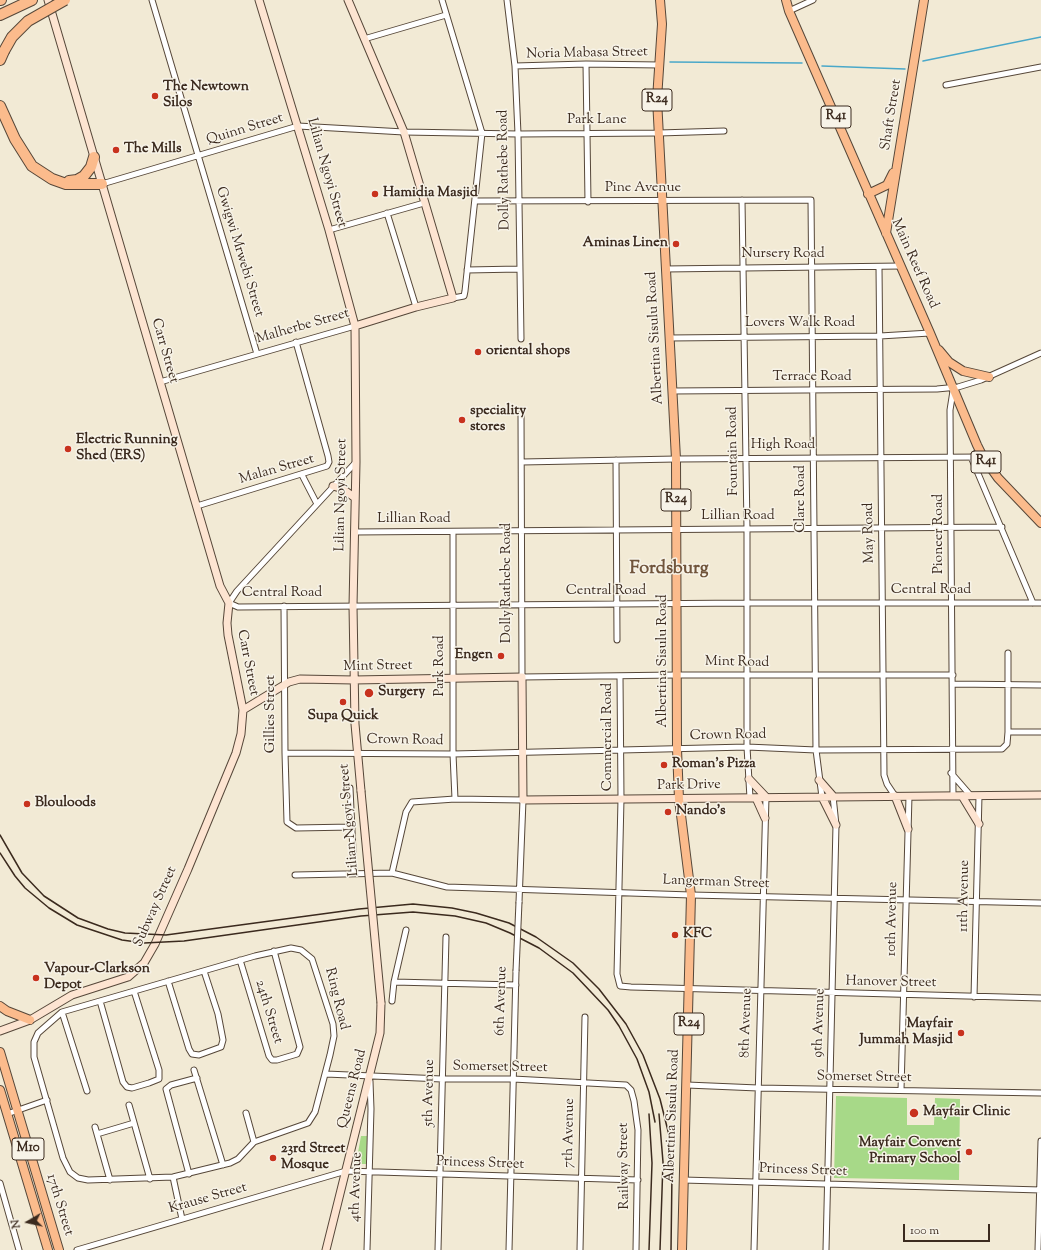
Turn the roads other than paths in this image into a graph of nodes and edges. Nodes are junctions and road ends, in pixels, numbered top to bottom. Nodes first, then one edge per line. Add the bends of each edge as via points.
1 (32, 0) edge
2 (56, 0) edge
3 (65, 0) edge
4 (152, 0) edge
5 (259, 0) edge
6 (348, 0) edge
7 (442, 0) edge
8 (507, 0) edge
9 (660, 0) edge
10 (786, 0) edge
11 (813, 0) edge
12 (924, 0) edge
13 (48, 1) edge
14 (789, 11) junction
15 (0, 15) edge
16 (446, 15) junction
17 (364, 39) junction
18 (2, 56) edge
19 (586, 64) junction
20 (660, 65) junction
21 (515, 66) junction
22 (1041, 67) edge
23 (946, 85) dead end
24 (0, 106) edge
25 (298, 126) junction
26 (724, 131) dead end
27 (404, 132) junction
28 (482, 133) junction
29 (586, 133) junction
30 (659, 133) junction
31 (518, 134) junction
32 (899, 155) junction
33 (198, 156) junction
34 (94, 157) junction
35 (61, 182) junction
36 (102, 184) junction
37 (868, 194) junction
38 (742, 200) junction
39 (811, 200) joint
40 (475, 201) junction
41 (662, 201) junction
42 (518, 202) junction
43 (588, 202) junction
44 (424, 203) junction
45 (387, 213) junction
46 (329, 230) junction
47 (886, 233) junction
48 (901, 266) junction
49 (743, 267) junction
50 (879, 267) junction
51 (812, 268) junction
52 (519, 269) junction
53 (665, 269) junction
54 (468, 270) junction
55 (453, 298) junction
56 (416, 307) junction
57 (355, 326) junction
58 (930, 333) junction
59 (744, 336) junction
60 (880, 336) junction
61 (812, 337) junction
62 (669, 338) junction
63 (521, 339) dead end
64 (296, 342) junction
65 (936, 346) junction
66 (1041, 353) edge
67 (257, 354) junction
68 (988, 377) junction
69 (160, 382) junction
70 (880, 389) junction
71 (952, 389) junction
72 (746, 390) junction
73 (672, 391) junction
74 (813, 391) junction
75 (521, 414) dead end
76 (951, 457) junction
77 (971, 457) junction
78 (983, 457) junction
79 (746, 458) junction
80 (814, 458) junction
81 (881, 458) junction
82 (676, 459) junction
83 (616, 460) junction
84 (356, 462) junction
85 (522, 462) junction
86 (302, 475) junction
87 (333, 486) junction
88 (355, 498) junction
89 (317, 504) junction
90 (199, 505) junction
91 (1041, 523) edge
92 (1002, 527) junction
93 (882, 528) junction
94 (952, 528) junction
95 (676, 529) junction
96 (747, 529) junction
97 (814, 529) junction
98 (617, 530) junction
99 (521, 531) junction
100 (354, 532) junction
101 (453, 532) junction
102 (882, 602) junction
103 (952, 602) junction
104 (230, 603) junction
105 (677, 603) junction
106 (747, 603) junction
107 (814, 603) junction
108 (1032, 603) junction
109 (1041, 603) edge
110 (522, 604) junction
111 (454, 605) junction
112 (617, 605) junction
113 (284, 606) junction
114 (353, 606) junction
115 (617, 640) dead end
116 (1008, 653) dead end
117 (676, 675) junction
118 (953, 675) junction
119 (620, 676) junction
120 (748, 676) junction
121 (815, 676) junction
122 (883, 676) junction
123 (453, 678) junction
124 (522, 678) junction
125 (354, 680) junction
126 (953, 684) junction
127 (284, 685) junction
128 (1007, 685) junction
129 (1041, 685) edge
130 (243, 710) junction
131 (1008, 732) junction
132 (1041, 732) edge
133 (747, 746) junction
134 (677, 749) junction
135 (953, 749) junction
136 (816, 750) junction
137 (884, 750) junction
138 (621, 751) junction
139 (357, 752) junction
140 (284, 753) junction
141 (522, 753) junction
142 (453, 754) junction
143 (951, 773) junction
144 (749, 780) junction
145 (819, 780) junction
146 (350, 788) dead end
147 (1041, 795) edge
148 (834, 796) junction
149 (895, 796) junction
150 (909, 796) junction
151 (953, 796) junction
152 (962, 796) junction
153 (971, 796) junction
154 (979, 796) junction
155 (766, 797) junction
156 (822, 797) junction
157 (753, 798) junction
158 (455, 799) junction
159 (621, 799) junction
160 (679, 799) junction
161 (523, 800) junction
162 (765, 818) junction
163 (979, 824) junction
164 (836, 825) junction
165 (352, 827) junction
166 (908, 829) junction
167 (392, 873) junction
168 (354, 874) junction
169 (294, 875) dead end
170 (519, 888) junction
171 (619, 892) junction
172 (691, 895) junction
173 (762, 896) junction
174 (834, 899) junction
175 (905, 900) junction
176 (976, 900) junction
177 (1041, 903) edge
178 (406, 930) dead end
179 (446, 937) dead end
180 (274, 950) junction
181 (240, 960) junction
182 (204, 971) junction
183 (168, 982) junction
184 (394, 982) junction
185 (445, 983) junction
186 (516, 985) junction
187 (690, 989) junction
188 (134, 991) junction
189 (760, 991) junction
190 (833, 993) junction
191 (904, 995) junction
192 (974, 997) junction
193 (1041, 998) edge
194 (100, 1001) junction
195 (392, 1002) dead end
196 (381, 1003) joint
197 (0, 1006) edge
198 (62, 1012) junction
199 (585, 1016) dead end
200 (30, 1020) junction
201 (0, 1031) edge
202 (0, 1052) edge
203 (194, 1070) dead end
204 (326, 1074) junction
205 (370, 1076) junction
206 (196, 1078) junction
207 (442, 1079) junction
208 (513, 1079) junction
209 (584, 1083) junction
210 (626, 1085) joint
211 (687, 1085) junction
212 (758, 1088) junction
213 (830, 1089) junction
214 (0, 1090) edge
215 (901, 1090) junction
216 (87, 1091) dead end
217 (1041, 1093) edge
218 (47, 1100) junction
219 (129, 1105) dead end
220 (17, 1111) junction
221 (246, 1112) dead end
222 (7, 1114) junction
223 (134, 1123) junction
224 (95, 1127) dead end
225 (97, 1134) junction
226 (1041, 1141) edge
227 (254, 1142) junction
228 (223, 1165) junction
229 (346, 1171) junction
230 (370, 1171) junction
231 (189, 1174) junction
232 (440, 1175) junction
233 (511, 1176) junction
234 (173, 1177) junction
235 (150, 1178) junction
236 (581, 1178) junction
237 (110, 1180) junction
238 (638, 1180) junction
239 (684, 1180) junction
240 (756, 1182) junction
241 (0, 1183) edge
242 (827, 1184) junction
243 (1040, 1190) edge
244 (2, 1200) edge
245 (182, 1219) junction
246 (19, 1250) edge
247 (48, 1250) edge
248 (59, 1250) edge
249 (77, 1250) edge
250 (326, 1250) edge
251 (367, 1250) edge
252 (438, 1250) edge
253 (509, 1250) edge
254 (580, 1250) edge
255 (636, 1250) edge
256 (682, 1250) edge
257 (754, 1250) edge
258 (826, 1250) edge
259 (1038, 1250) edge

1 - 15 highway
2 - 13 street
3 - 18 highway, bridge via 28,21 12,37
4 - 33 street, Gwigwi Mrwebi Street
5 - 25 street, Lilian Ngoyi Street
6 - 17 street
7 - 16 street
8 - 21 street, Dolly Rathebe Road
9 - 20 main road, Albertina Sisulu Road / R24
10 - 14 main road, Main Reef Road / R41
11 - 14 street
12 - 32 main road, Shaft Street
13 - 34 street, Carr Street
14 - 37 main road, Main Reef Road / R41
16 - 17 street
16 - 28 street
17 - 27 street
19 - 20 street, Noria Mabasa Street
19 - 21 street, Noria Mabasa Street
19 - 29 street
20 - 30 main road, Albertina Sisulu Road / R24 via 657,99
21 - 31 street, Dolly Rathebe Road
22 - 23 street
24 - 35 highway via 28,160 46,175
25 - 27 street, Quinn Street
25 - 33 street, Quinn Street
25 - 46 street, Lilian Ngoyi Street
26 - 30 street, Park Lane
27 - 28 street, Quinn Street
27 - 44 street
28 - 31 street, Quinn Street
28 - 40 street
29 - 30 street, Park Lane
29 - 31 street, Park Lane
29 - 43 street
30 - 41 main road, Albertina Sisulu Road / R24
31 - 42 street, Dolly Rathebe Road
32 - 37 main road via 890,182
32 - 47 main road, Shaft Street
33 - 36 street, Quinn Street
33 - 67 street, Gwigwi Mrwebi Street
34 - 35 highway via 91,167 84,176 77,180
34 - 36 street, Carr Street
35 - 36 highway via 72,185
36 - 69 street, Carr Street
37 - 47 main road, Main Reef Road / R41
38 - 39 street, Pine Avenue
38 - 41 street, Pine Avenue
38 - 49 street, Fountain Road
39 - 51 street, Clare Road
40 - 42 street, Pine Avenue
40 - 54 street
41 - 43 street, Pine Avenue
41 - 53 main road, Albertina Sisulu Road / R24
42 - 43 street, Pine Avenue
42 - 52 street, Dolly Rathebe Road
44 - 45 street
44 - 55 street
45 - 46 street
45 - 56 street
46 - 57 street, Lilian Ngoyi Street
47 - 48 main road, Main Reef Road / R41
48 - 50 street, Nursery Road
48 - 58 main road, Main Reef Road / R41
49 - 51 street, Nursery Road
49 - 53 street, Nursery Road
49 - 59 street, Fountain Road
50 - 51 street, Nursery Road
50 - 60 street, May Road
51 - 61 street, Clare Road
52 - 54 street
52 - 63 street, Dolly Rathebe Road
53 - 62 main road, Albertina Sisulu Road / R24
54 - 55 street via 464,296
55 - 56 street, Malherbe Street
56 - 57 street, Malherbe Street
57 - 64 street, Malherbe Street
57 - 84 street, Lilian Ngoyi Street
58 - 60 street, Lovers Walk Road
58 - 65 main road, Main Reef Road / R41
59 - 61 street, Lovers Walk Road
59 - 62 street, Lovers Walk Road
59 - 72 street, Fountain Road
60 - 61 street, Lovers Walk Road
60 - 70 street, May Road
61 - 74 street, Clare Road
62 - 73 main road, Albertina Sisulu Road / R24
64 - 67 street, Malherbe Street
64 - 86 street, Malan Street via 329,462 325,468
65 - 68 main road via 949,362 963,371
65 - 71 main road, Main Reef Road / R41
66 - 68 street, Terrace Road
67 - 69 street, Malherbe Street
68 - 71 street, Terrace Road
69 - 90 street, Carr Street
70 - 71 street, Terrace Road
70 - 74 street, Terrace Road
70 - 81 street, May Road
71 - 76 street, Pioneer Road
71 - 78 main road, Main Reef Road / R41
72 - 73 street, Terrace Road
72 - 74 street, Terrace Road
72 - 79 street, Fountain Road
73 - 82 main road, Albertina Sisulu Road / R24
74 - 80 street, Clare Road
75 - 85 street, Dolly Rathebe Road
76 - 77 street, High Road
76 - 81 street, High Road
76 - 94 street, Pioneer Road
77 - 78 street, High Road
77 - 92 street
78 - 91 main road, Main Reef Road / R41 via 998,478
79 - 80 street, High Road
79 - 82 street, High Road
79 - 96 street, Fountain Road
80 - 81 street, High Road
80 - 97 street, Clare Road
81 - 93 street, May Road
82 - 83 street, High Road
82 - 95 main road, Albertina Sisulu Road / R24
83 - 85 street, High Road
83 - 98 street
84 - 87 street
84 - 88 street, Lilian Ngoyi Street
85 - 99 street, Dolly Rathebe Road
86 - 89 street
86 - 90 street, Malan Street
87 - 88 street via 343,489
87 - 89 street
88 - 100 street, Lilian Ngoyi Street
89 - 104 street via 237,591
90 - 104 street, Carr Street via 220,586
92 - 94 street, Lillian Road
92 - 108 street
93 - 94 street, Lillian Road
93 - 97 street, Lillian Road
93 - 102 street, May Road
94 - 103 street, Pioneer Road
95 - 96 street, Lillian Road
95 - 98 street, Lillian Road
95 - 105 main road, Albertina Sisulu Road / R24
96 - 97 street, Lillian Road
96 - 106 street, Fountain Road
97 - 107 street, Clare Road
98 - 99 street, Lillian Road
98 - 112 street
99 - 101 street, Lillian Road
99 - 110 street, Dolly Rathebe Road
100 - 101 street, Lillian Road
100 - 114 street, Lilian Ngoyi Street
101 - 111 street, Park Road
102 - 103 street, Central Road
102 - 107 street, Central Road
102 - 122 street, May Road
103 - 108 street, Central Road
103 - 118 street, Pioneer Road
104 - 113 street, Central Road via 238,607
104 - 130 street, Carr Street via 226,623
105 - 106 street, Central Road
105 - 112 street, Central Road
105 - 117 main road, Albertina Sisulu Road / R24
106 - 107 street, Central Road
106 - 120 street, Fountain Road
107 - 121 street, Clare Road
108 - 109 street, Central Road
110 - 111 street, Central Road
110 - 112 street, Central Road
110 - 124 street, Dolly Rathebe Road
111 - 114 street, Central Road
111 - 123 street, Park Road
112 - 115 street
113 - 114 street, Central Road
113 - 127 street, Gillies Street
114 - 125 street, Lilian Ngoyi Street
116 - 128 street, Crown Road
117 - 119 street, Mint Road
117 - 120 street, Mint Road
117 - 134 main road, Albertina Sisulu Road / R24
118 - 122 street, Mint Road
118 - 126 street, Pioneer Road
119 - 124 street, Mint Road
119 - 138 street, Commercial Road
120 - 121 street, Mint Road
120 - 133 street, Fountain Road
121 - 122 street, Mint Road
121 - 136 street, Clare Road
122 - 137 street, May Road
123 - 124 street, Mint Street
123 - 125 street, Mint Street
123 - 142 street, Park Road
124 - 141 street, Dolly Rathebe Road
125 - 127 street, Mint Street via 300,679
125 - 139 street, Lilian Ngoyi Street
126 - 128 street
126 - 135 street, Pioneer Road
127 - 130 street, Mint Street
127 - 140 street, Gillies Street
128 - 129 street
128 - 131 street, Crown Road
130 - 200 street, Subway Street via 236,753 146,960 128,977 72,995
131 - 132 street
131 - 135 street, Crown Road via 1007,744 1002,749
133 - 134 street, Crown Road
133 - 136 street, Crown Road
133 - 144 street, Fountain Road
134 - 138 street, Crown Road
134 - 160 main road, Albertina Sisulu Road / R24
135 - 137 street, Crown Road
135 - 143 street, Pioneer Road
136 - 137 street, Crown Road
136 - 145 street, Clare Road
137 - 149 street, May Road via 885,779
138 - 141 street, Crown Road
138 - 159 street, Commercial Road
139 - 140 street, Crown Road
139 - 142 street, Crown Road
139 - 196 street, Lilian Ngoyi Street, bridge
140 - 165 street, Gillies Street via 287,822 296,828
141 - 142 street, Crown Road
141 - 161 street, 6th Avenue
142 - 158 street, Park Road
143 - 151 street, Pioneer Road
143 - 153 street
144 - 155 street
144 - 157 street, Fountain Road
145 - 148 street
145 - 156 street, Clare Road
146 - 165 street
147 - 154 street, Park Drive
148 - 149 street, Park Drive
148 - 156 street, Park Drive
148 - 164 street, 9th Avenue
149 - 150 street, Park Drive
149 - 166 street
150 - 151 street, Park Drive
150 - 166 street, 10th Avenue
151 - 152 street, Park Drive
152 - 153 street, Park Drive
152 - 163 street
153 - 154 street, Park Drive
154 - 163 street, 11th Avenue
155 - 156 street, Park Drive
155 - 157 street, Park Drive
155 - 162 street, 8th Avenue
156 - 164 street
157 - 160 street, Park Drive
157 - 162 street
158 - 161 street, Park Drive
158 - 167 street, Park Drive via 410,804
159 - 160 street, Park Drive
159 - 161 street, Park Drive
159 - 171 street
160 - 172 main road, Albertina Sisulu Road / R24
161 - 170 street, 6th Avenue
162 - 173 street, 8th Avenue
163 - 176 street, 11th Avenue
164 - 174 street, 9th Avenue
165 - 168 street
166 - 175 street, 10th Avenue
167 - 168 street, Langerman Street
167 - 170 street, Langerman Street via 447,887
168 - 169 street, Langerman Street
170 - 171 street, Langerman Street
170 - 186 street, 6th Avenue, bridge
171 - 172 street, Langerman Street
171 - 187 street, Hanover Street via 616,974 620,986
172 - 173 street, Langerman Street
172 - 187 main road, Albertina Sisulu Road / R24
173 - 174 street, Langerman Street
173 - 189 street, 8th Avenue
174 - 175 street, Langerman Street
174 - 190 street, 9th Avenue
175 - 176 street, Langerman Street
175 - 191 street, 10th Avenue
176 - 177 street, Langerman Street
176 - 192 street, 11th Avenue
178 - 184 street
179 - 185 street, 5th Avenue
180 - 181 street, Ring Road
180 - 181 street, 24th Street via 300,1047 297,1054 274,1061 270,1058
180 - 204 street, Ring Road via 301,950 316,966 333,1030
181 - 182 street, Ring Road
182 - 183 street, Ring Road
182 - 183 street via 223,1033 221,1048 196,1055 191,1053
183 - 188 street, Ring Road
184 - 185 street
184 - 195 street
185 - 186 street
185 - 207 street, 5th Avenue
186 - 208 street, 6th Avenue
187 - 189 street, Hanover Street
187 - 211 main road, Albertina Sisulu Road / R24
188 - 194 street, Ring Road
188 - 194 street via 160,1074 157,1080 132,1088 125,1085
189 - 190 street, Hanover Street
189 - 212 street, 8th Avenue
190 - 191 street, Hanover Street
190 - 213 street, 9th Avenue
191 - 192 street, Hanover Street
191 - 215 street, 10th Avenue
192 - 193 street, Hanover Street
194 - 198 street, Ring Road
196 - 205 street, Queens Road via 380,1033
197 - 200 main road
198 - 216 street
198 - 218 street, Ring Road via 38,1033 34,1042 34,1057
199 - 209 street, 7th Avenue
200 - 201 street, Subway Street
202 - 220 main road, 17th Street / M10
203 - 206 street
204 - 205 street, Somerset Street
204 - 227 street, Ring Road via 315,1112 308,1123
205 - 207 street, Somerset Street
205 - 229 street, Queens Road
205 - 230 street, 4th Avenue
206 - 228 street
206 - 231 street via 168,1086 166,1089
207 - 208 street, Somerset Street
207 - 232 street, 5th Avenue
208 - 209 street, Somerset Street
208 - 233 street, 6th Avenue
209 - 210 street, Somerset Street
209 - 236 street, 7th Avenue
210 - 238 street, Railway Street via 631,1090 637,1119
211 - 212 street, Somerset Street
211 - 239 main road, Albertina Sisulu Road / R24
212 - 213 street, Somerset Street
212 - 240 street, 8th Avenue
213 - 215 street, Somerset Street
213 - 242 street, 9th Avenue
214 - 222 main road, 17th Street / M10
215 - 217 street, Somerset Street
218 - 220 street
218 - 237 street, Ring Road via 63,1158 70,1172 84,1180
219 - 223 street
220 - 222 street
220 - 248 main road, 17th Street / M10
221 - 227 street
222 - 247 main road, 17th Street / M10
223 - 225 street
223 - 235 street
224 - 225 street
225 - 237 street
226 - 243 street
227 - 228 street, Ring Road via 238,1159
228 - 231 street, Ring Road
229 - 230 street, Princess Street
229 - 245 street, Krause Street
229 - 250 street, Queens Road
230 - 232 street, Princess Street
230 - 251 street, 4th Avenue
231 - 234 street, Ring Road
232 - 233 street, Princess Street
232 - 252 street, 5th Avenue
233 - 236 street, Princess Street
233 - 253 street, 6th Avenue
234 - 235 street, Ring Road
234 - 245 street
235 - 237 street, Ring Road
236 - 238 street, Princess Street
236 - 254 street, 7th Avenue
238 - 255 street, Railway Street
239 - 240 street, Princess Street
239 - 256 main road, Albertina Sisulu Road / R24
240 - 242 street, Princess Street
240 - 257 street, 8th Avenue
241 - 244 street
242 - 243 street, Princess Street
242 - 258 street, 9th Avenue
243 - 259 street
244 - 246 street
245 - 249 street, Krause Street

